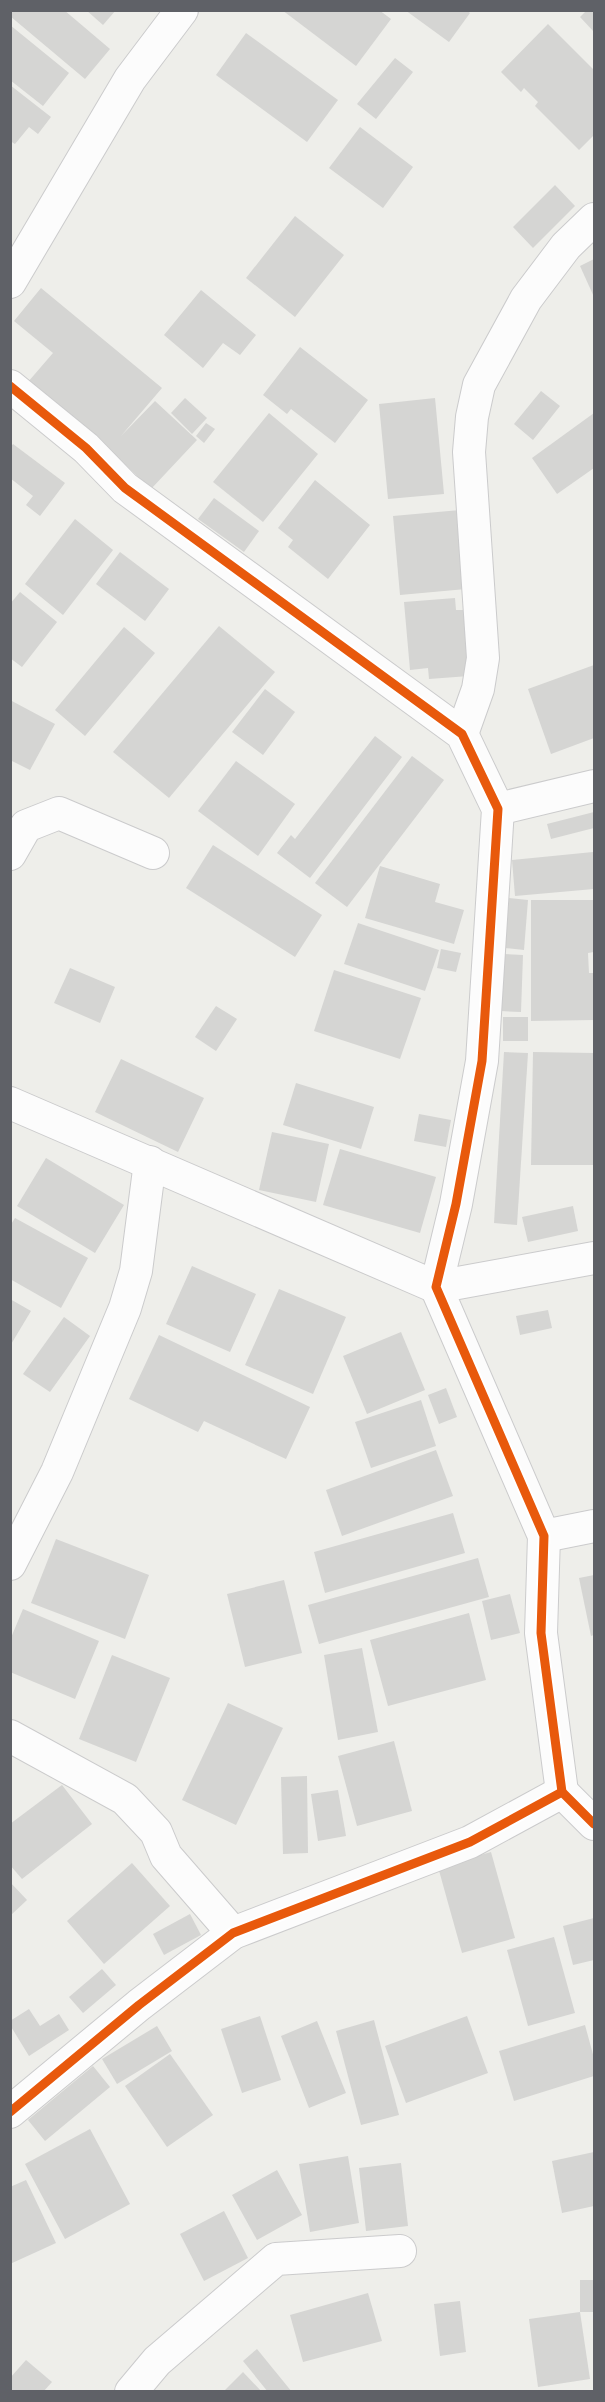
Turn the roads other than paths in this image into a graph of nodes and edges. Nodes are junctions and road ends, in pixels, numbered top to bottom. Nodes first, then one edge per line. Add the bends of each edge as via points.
1 (182, 10) edge
2 (594, 219) edge
3 (10, 282) edge
4 (10, 386) edge
5 (462, 734) junction
6 (594, 786) edge
7 (498, 809) junction
8 (153, 852) dead end
9 (10, 854) edge
10 (10, 1103) edge
11 (150, 1162) junction
12 (594, 1258) edge
13 (436, 1287) junction
14 (594, 1526) edge
15 (544, 1536) junction
16 (10, 1564) edge
17 (10, 1736) edge
18 (562, 1792) junction
19 (594, 1824) edge
20 (233, 1933) junction
21 (10, 2112) edge
22 (400, 2251) dead end
23 (131, 2391) edge

1 - 3 street via 130,79
2 - 5 street via 566,246 526,299 479,385 469,452 483,658 478,689
4 - 5 street via 86,448 125,488
5 - 7 street
6 - 7 street
7 - 13 street via 482,1061 456,1204
8 - 9 street via 59,813 26,825
10 - 11 street
11 - 13 street
11 - 16 street via 136,1271 125,1308 57,1472
12 - 13 street
13 - 15 street
14 - 15 street
15 - 18 street via 541,1633
17 - 20 street via 125,1799 156,1832 166,1856
18 - 19 street
18 - 20 street via 470,1842
20 - 21 street
22 - 23 street via 276,2259 157,2361

